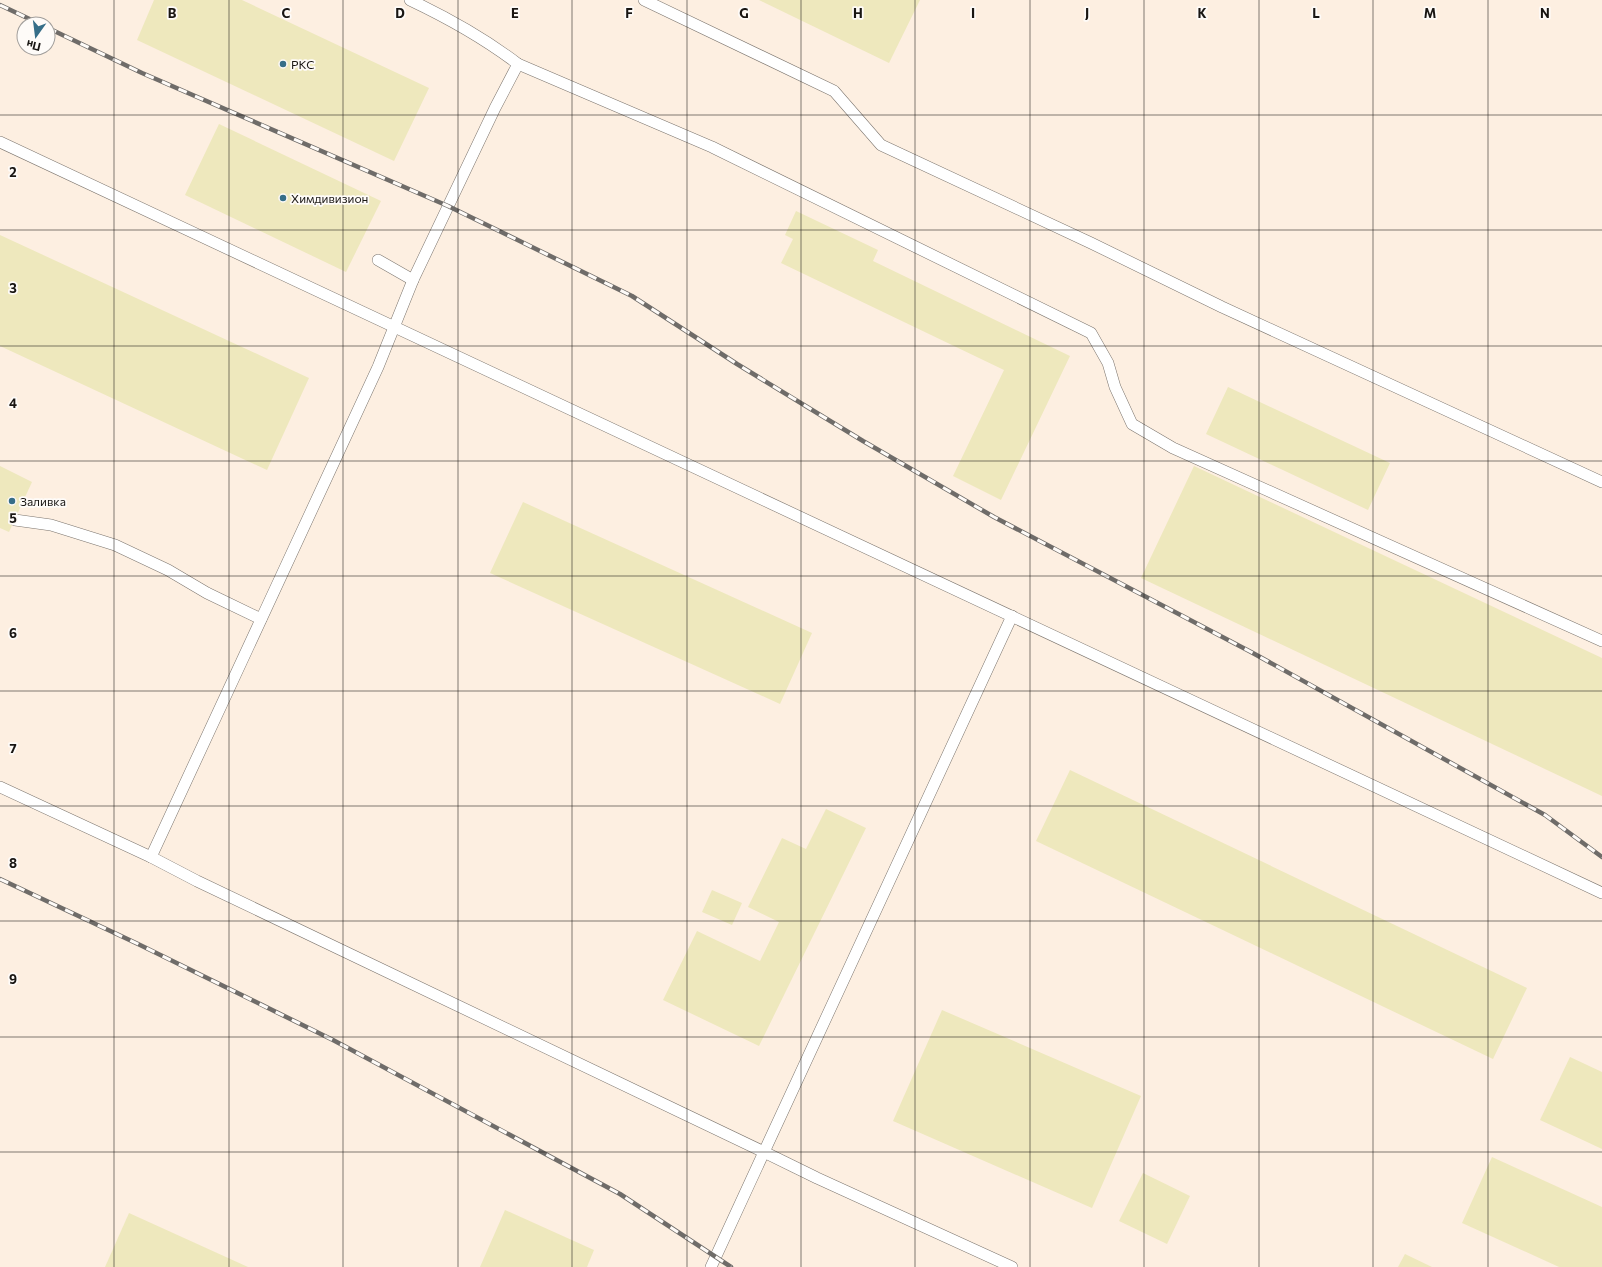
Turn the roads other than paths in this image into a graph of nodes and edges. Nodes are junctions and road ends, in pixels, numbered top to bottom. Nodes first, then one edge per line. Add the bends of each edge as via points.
1 (410, 0) edge
2 (644, 0) edge
3 (518, 64) junction
4 (0, 142) edge
5 (378, 260) dead end
6 (413, 280) junction
7 (394, 326) junction
8 (1602, 482) edge
9 (15, 520) dead end
10 (1012, 616) junction
11 (261, 619) junction
12 (1602, 641) edge
13 (0, 787) edge
14 (151, 857) junction
15 (1602, 893) edge
16 (764, 1152) junction
17 (711, 1267) edge
18 (1012, 1267) edge

1 - 3 lane via 450,19
2 - 8 lane via 834,92 881,145 1222,307
3 - 6 lane
3 - 12 lane via 712,147 1091,334 1108,363 1115,388 1132,424 1173,448
4 - 7 lane
5 - 6 lane
6 - 7 lane
7 - 10 lane
7 - 11 lane via 378,367
9 - 11 lane via 51,525 115,545
10 - 15 lane
10 - 16 lane
11 - 14 lane
13 - 14 lane
14 - 16 lane
16 - 17 lane
16 - 18 lane

